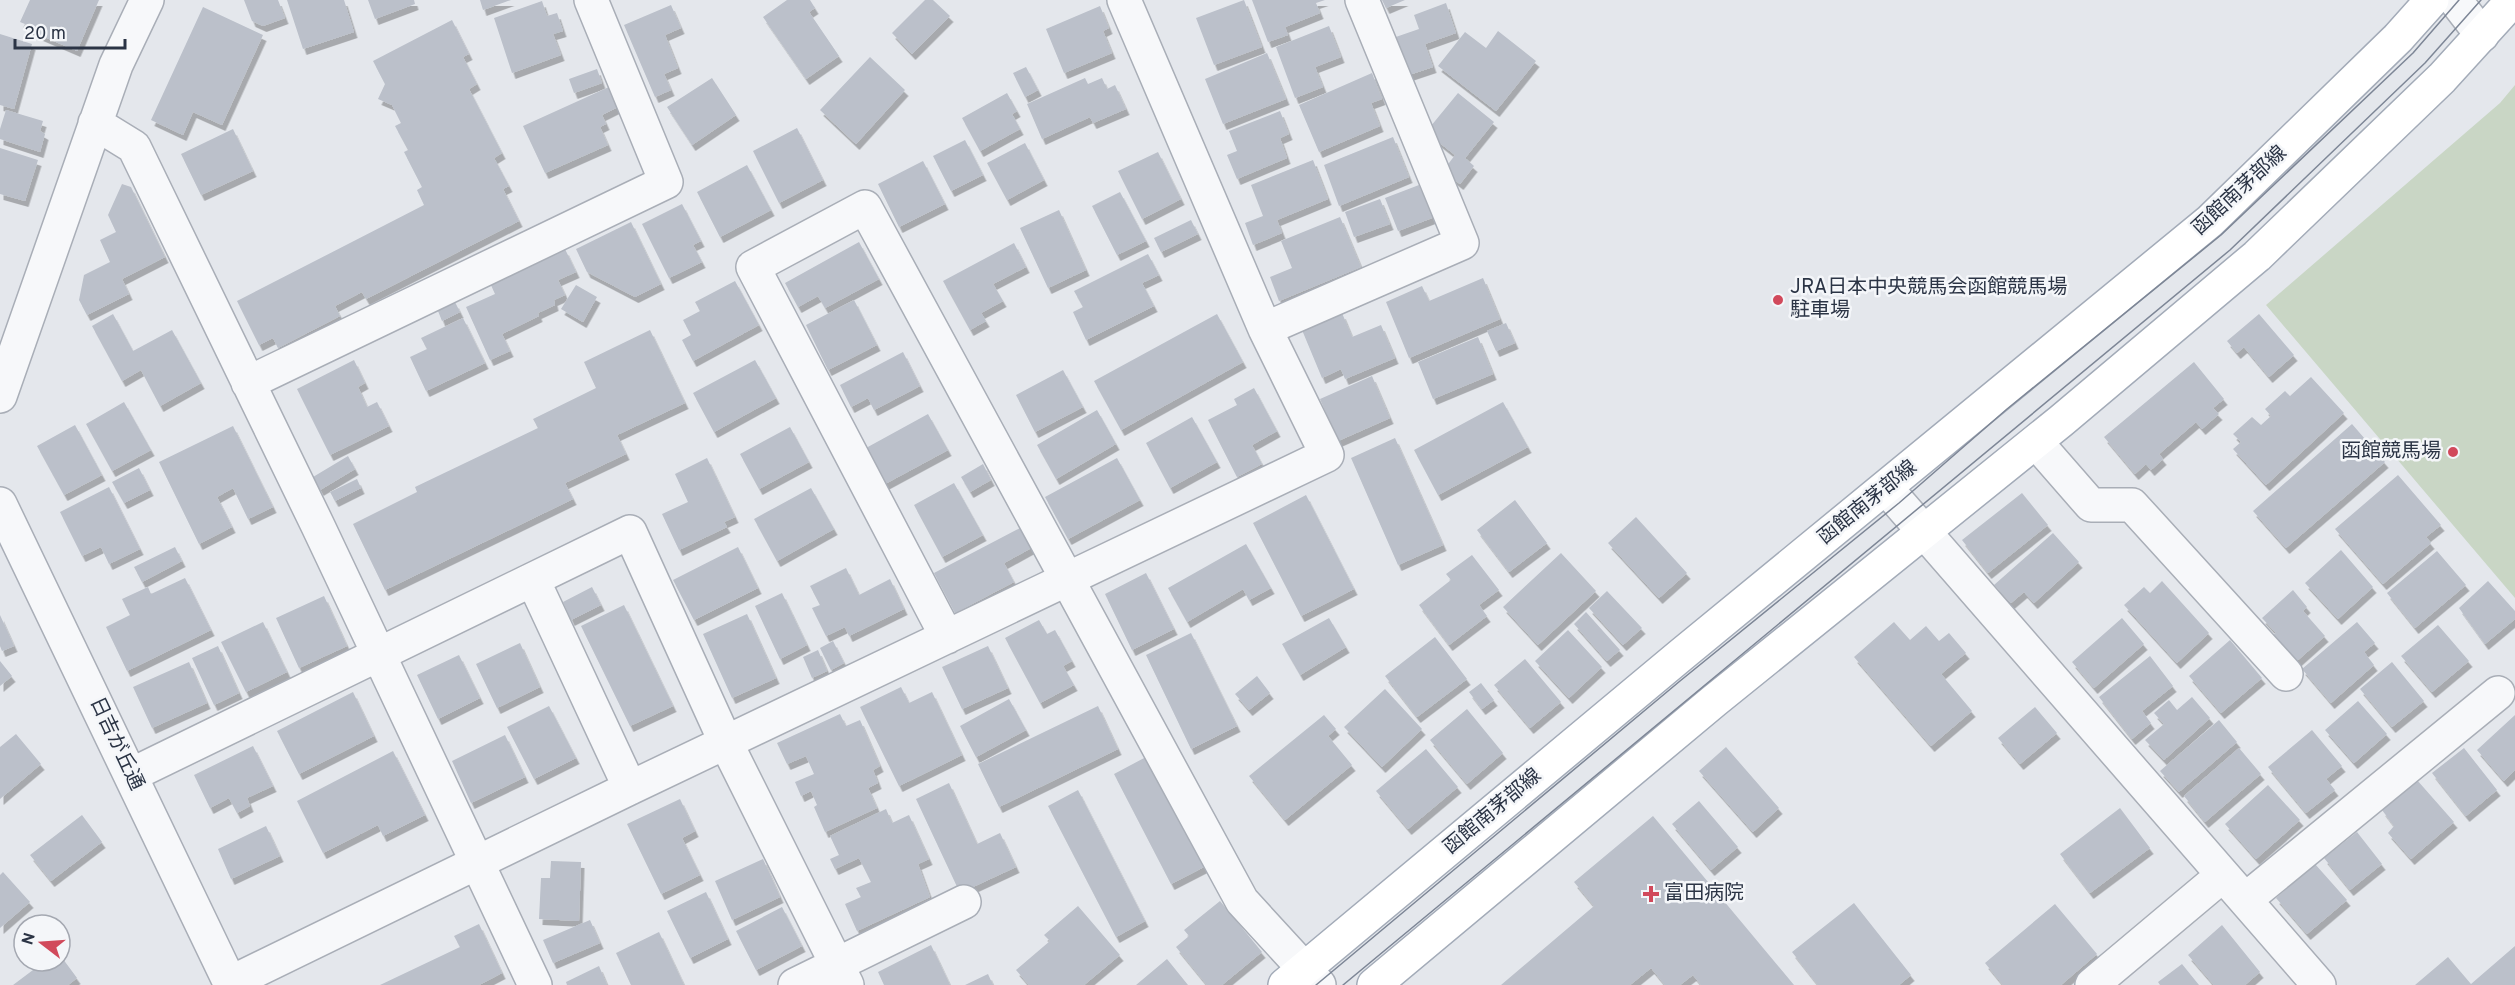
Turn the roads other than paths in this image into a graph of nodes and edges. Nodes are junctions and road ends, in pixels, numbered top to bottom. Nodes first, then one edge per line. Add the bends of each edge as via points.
1 (147, 0) edge
2 (591, 0) edge
3 (1124, 0) edge
4 (1362, 0) edge
5 (2432, 0) edge
6 (2455, 0) edge
7 (2513, 0) edge
8 (2482, 35) junction
9 (95, 123) junction
10 (1265, 329) junction
11 (248, 383) junction
12 (0, 396) edge
13 (2036, 442) junction
14 (1886, 488) junction
15 (0, 504) edge
16 (1924, 532) junction
17 (1068, 579) junction
18 (533, 580) junction
19 (947, 637) junction
20 (378, 654) junction
21 (2286, 674) dead end
22 (2498, 693) dead end
23 (726, 743) junction
24 (131, 775) junction
25 (630, 788) junction
26 (476, 863) junction
27 (2223, 875) junction
28 (2245, 900) junction
29 (964, 902) dead end
30 (843, 975) edge
31 (1303, 980) edge
32 (2311, 982) edge
33 (231, 984) edge
34 (535, 985) edge
35 (795, 985) edge
36 (1374, 985) edge
37 (2092, 985) edge

1 - 9 street via 116,65
2 - 11 street via 666,182
3 - 10 street
4 - 10 street via 1462,243
5 - 14 main road, 函館南茅部線 via 2210,222
6 - 8 street
7 - 8 main road
8 - 13 main road via 2257,256
9 - 11 street via 134,147
9 - 12 street
10 - 17 street via 1327,455
11 - 20 street
13 - 16 main road
13 - 21 street via 2091,505 2132,505
14 - 16 street
14 - 31 main road, 函館南茅部線
15 - 24 street, 日吉が丘通
16 - 27 street
16 - 36 main road
17 - 19 street
17 - 19 street via 865,207 753,267
17 - 31 street via 1242,901
18 - 20 street
18 - 23 street via 630,532
18 - 25 street
19 - 23 street
20 - 24 street
20 - 26 street
22 - 28 street
23 - 25 street
23 - 30 street
24 - 33 street, 日吉が丘通
25 - 26 street
26 - 33 street
26 - 34 street
27 - 28 street
27 - 37 street
28 - 32 street
29 - 30 street
30 - 35 street

